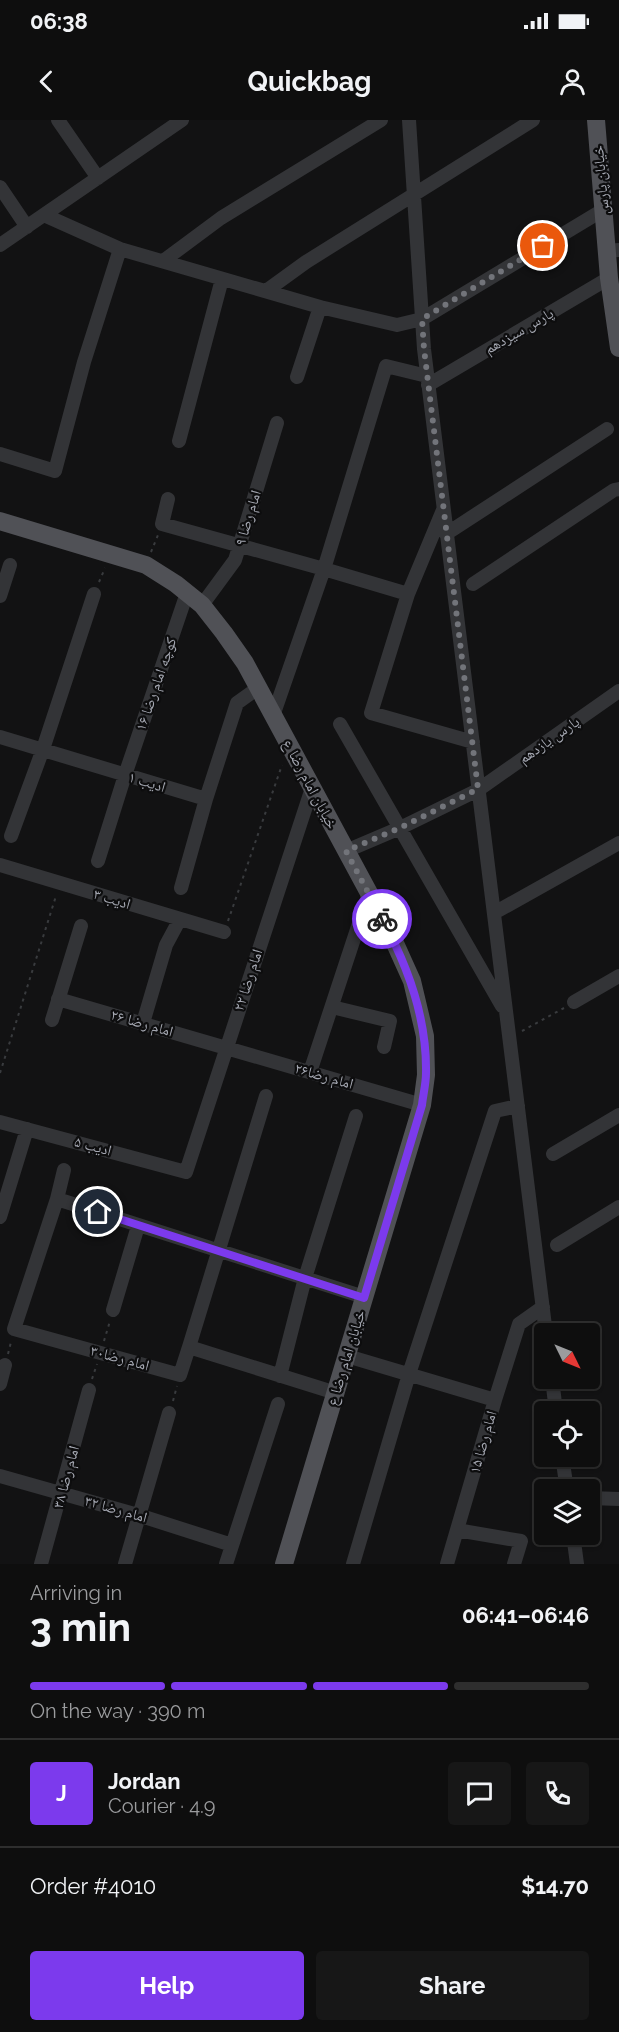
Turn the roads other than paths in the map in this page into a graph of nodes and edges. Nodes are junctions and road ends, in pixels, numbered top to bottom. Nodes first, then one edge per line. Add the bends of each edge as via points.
1 (58, 120) edge
2 (182, 120) edge
3 (381, 120) edge
4 (409, 120) edge
5 (533, 120) edge
6 (596, 120) edge
7 (162, 126) edge
8 (98, 178) junction
9 (0, 187) edge
10 (414, 196) junction
11 (603, 210) junction
12 (44, 215) junction
13 (27, 227) junction
14 (0, 245) edge
15 (120, 249) junction
16 (613, 251) edge
17 (163, 261) junction
18 (609, 278) junction
19 (222, 279) junction
20 (266, 291) junction
21 (320, 307) junction
22 (422, 319) junction
23 (619, 344) edge
24 (297, 377) dead end
25 (428, 380) junction
26 (277, 423) dead end
27 (607, 429) dead end
28 (179, 441) dead end
29 (0, 454) edge
30 (619, 489) edge
31 (168, 499) dead end
32 (444, 509) junction
33 (0, 521) edge
34 (447, 534) junction
35 (240, 544) junction
36 (10, 565) dead end
37 (324, 568) junction
38 (473, 584) dead end
39 (187, 593) junction
40 (94, 594) road end
41 (408, 594) junction
42 (0, 596) edge
43 (202, 605) junction
44 (258, 688) junction
45 (619, 691) edge
46 (273, 716) junction
47 (340, 724) dead end
48 (0, 738) edge
49 (472, 742) junction
50 (43, 749) junction
51 (125, 775) junction
52 (312, 788) junction
53 (478, 789) junction
54 (206, 799) junction
55 (400, 828) junction
56 (11, 836) dead end
57 (619, 843) edge
58 (346, 851) junction
59 (98, 861) dead end
60 (0, 865) edge
61 (181, 888) dead end
62 (369, 893) junction
63 (494, 913) junction
64 (180, 920) junction
65 (81, 926) dead end
66 (224, 932) road end
67 (619, 976) edge
68 (58, 999) junction
69 (574, 1002) road end
70 (332, 1007) junction
71 (506, 1012) junction
72 (52, 1020) dead end
73 (143, 1023) junction
74 (226, 1047) junction
75 (384, 1047) dead end
76 (310, 1072) junction
77 (266, 1096) dead end
78 (422, 1105) junction
79 (518, 1106) junction
80 (619, 1115) edge
81 (356, 1116) dead end
82 (0, 1122) edge
83 (27, 1129) junction
84 (553, 1154) dead end
85 (64, 1170) dead end
86 (186, 1172) joint
87 (57, 1200) junction
88 (619, 1207) edge
89 (0, 1217) edge
90 (138, 1226) junction
91 (557, 1245) dead end
92 (218, 1251) junction
93 (305, 1278) junction
94 (364, 1298) junction
95 (543, 1307) junction
96 (113, 1310) dead end
97 (545, 1323) edge
98 (0, 1326) edge
99 (14, 1329) junction
100 (189, 1347) junction
101 (347, 1356) junction
102 (5, 1365) road end
103 (409, 1374) junction
104 (280, 1376) junction
105 (0, 1384) edge
106 (89, 1390) dead end
107 (336, 1393) junction
108 (495, 1400) junction
109 (278, 1404) dead end
110 (169, 1413) road end
111 (0, 1476) edge
112 (62, 1493) junction
113 (600, 1498) edge
114 (619, 1499) edge
115 (138, 1515) junction
116 (457, 1530) junction
117 (232, 1545) junction
118 (574, 1545) edge
119 (41, 1564) edge
120 (125, 1564) edge
121 (226, 1564) edge
122 (284, 1564) edge
123 (354, 1564) edge
124 (447, 1564) edge
125 (514, 1564) edge
126 (576, 1564) edge

1 - 8 street
2 - 7 street
3 - 17 street via 221,218
4 - 10 street
5 - 10 street
6 - 11 main road, خیابان پارس
7 - 8 street
8 - 12 street
9 - 13 street
10 - 20 street
10 - 22 street
11 - 16 main road, خیابان پارس
11 - 22 street
12 - 13 street
12 - 15 street
13 - 14 street
15 - 17 street
15 - 29 street via 55,471
16 - 18 main road, خیابان پارس
17 - 19 street
18 - 23 main road, خیابان پارس
18 - 25 street, پارس‌ سیزدهم
19 - 20 street
19 - 28 street
20 - 21 street
21 - 22 street via 397,325
21 - 24 street
22 - 25 street
25 - 32 street
25 - 37 street via 386,366
26 - 35 street, امام رضا ۹
27 - 34 street
30 - 38 street
31 - 35 street via 162,524
32 - 34 street
32 - 41 street
33 - 39 main road, خیابان امام رضا ع via 146,565
34 - 49 street
35 - 37 street
35 - 43 street, امام رضا ۹ via 235,560
36 - 42 street
37 - 41 street
37 - 46 street
39 - 43 main road, خیابان امام رضا ع
39 - 51 street, کوچه امام رضا ۱۶
40 - 50 street
41 - 49 street via 371,713
43 - 44 main road, خیابان امام رضا ع via 245,663
44 - 46 main road, خیابان امام رضا ع
44 - 54 street via 237,704
45 - 53 street, پارس‌‌ یازدهم
46 - 52 main road, خیابان امام رضا ع
47 - 55 street
48 - 50 street, ادیب ۱
49 - 53 street
50 - 51 street, ادیب ۱
50 - 56 street
51 - 54 street, ادیب ۱
51 - 59 street, کوچه امام رضا ۱۶
52 - 58 main road, خیابان امام رضا ع
52 - 74 street, امام رضا ۲۲
53 - 55 street, پارس‌‌ یازدهم
53 - 63 street
54 - 61 street
55 - 58 street, پارس‌‌ یازدهم
55 - 71 street
57 - 63 street
58 - 62 main road, خیابان امام رضا ع
60 - 64 street, ادیب ۳
62 - 70 street
62 - 78 main road, خیابان امام رضا ع via 412,981 425,1036
63 - 71 street
64 - 66 street, ادیب ۳
64 - 73 street via 166,945
65 - 68 street
67 - 69 street
68 - 72 street
68 - 73 street, امام رضا ۲۶
70 - 75 street via 390,1021
70 - 76 street
71 - 79 street
73 - 74 street, امام رضا ۲۶
74 - 76 street, امام رضا۲۶
74 - 86 street, امام رضا ۲۲
76 - 78 street, امام رضا۲۶
77 - 92 street
78 - 94 main road, خیابان امام رضا ع
79 - 95 street
79 - 103 street via 495,1111
80 - 84 street
81 - 93 street
82 - 83 street, ادیب ۵
83 - 86 street, ادیب ۵
83 - 89 street
85 - 87 street
87 - 90 street
87 - 99 street
88 - 91 street
90 - 92 street
90 - 96 street
92 - 93 street
92 - 100 street
93 - 94 street
93 - 104 street
94 - 101 main road, خیابان امام رضا ع
95 - 97 street
95 - 108 street via 519,1324
98 - 99 street, امام رضا۳۰
99 - 100 street, امام رضا۳۰ via 180,1375
100 - 104 street
101 - 103 street, ۱۵ امام رضا
101 - 107 main road, خیابان امام رضا ع
102 - 105 street
103 - 108 street, ۱۵ امام رضا
103 - 123 street
104 - 107 street
106 - 112 street, امام رضا ۳۸
107 - 122 main road, خیابان امام رضا ع
108 - 116 street, ۱۵ امام رضا
109 - 117 street
110 - 115 street
111 - 112 street, امام رضا ۳۲
112 - 115 street, امام رضا ۳۲
112 - 119 street, امام رضا ۳۸
113 - 114 street
115 - 117 street, امام رضا ۳۲
115 - 120 street
116 - 124 street, ۱۵ امام رضا
116 - 125 street via 521,1541
117 - 121 street
118 - 126 street

